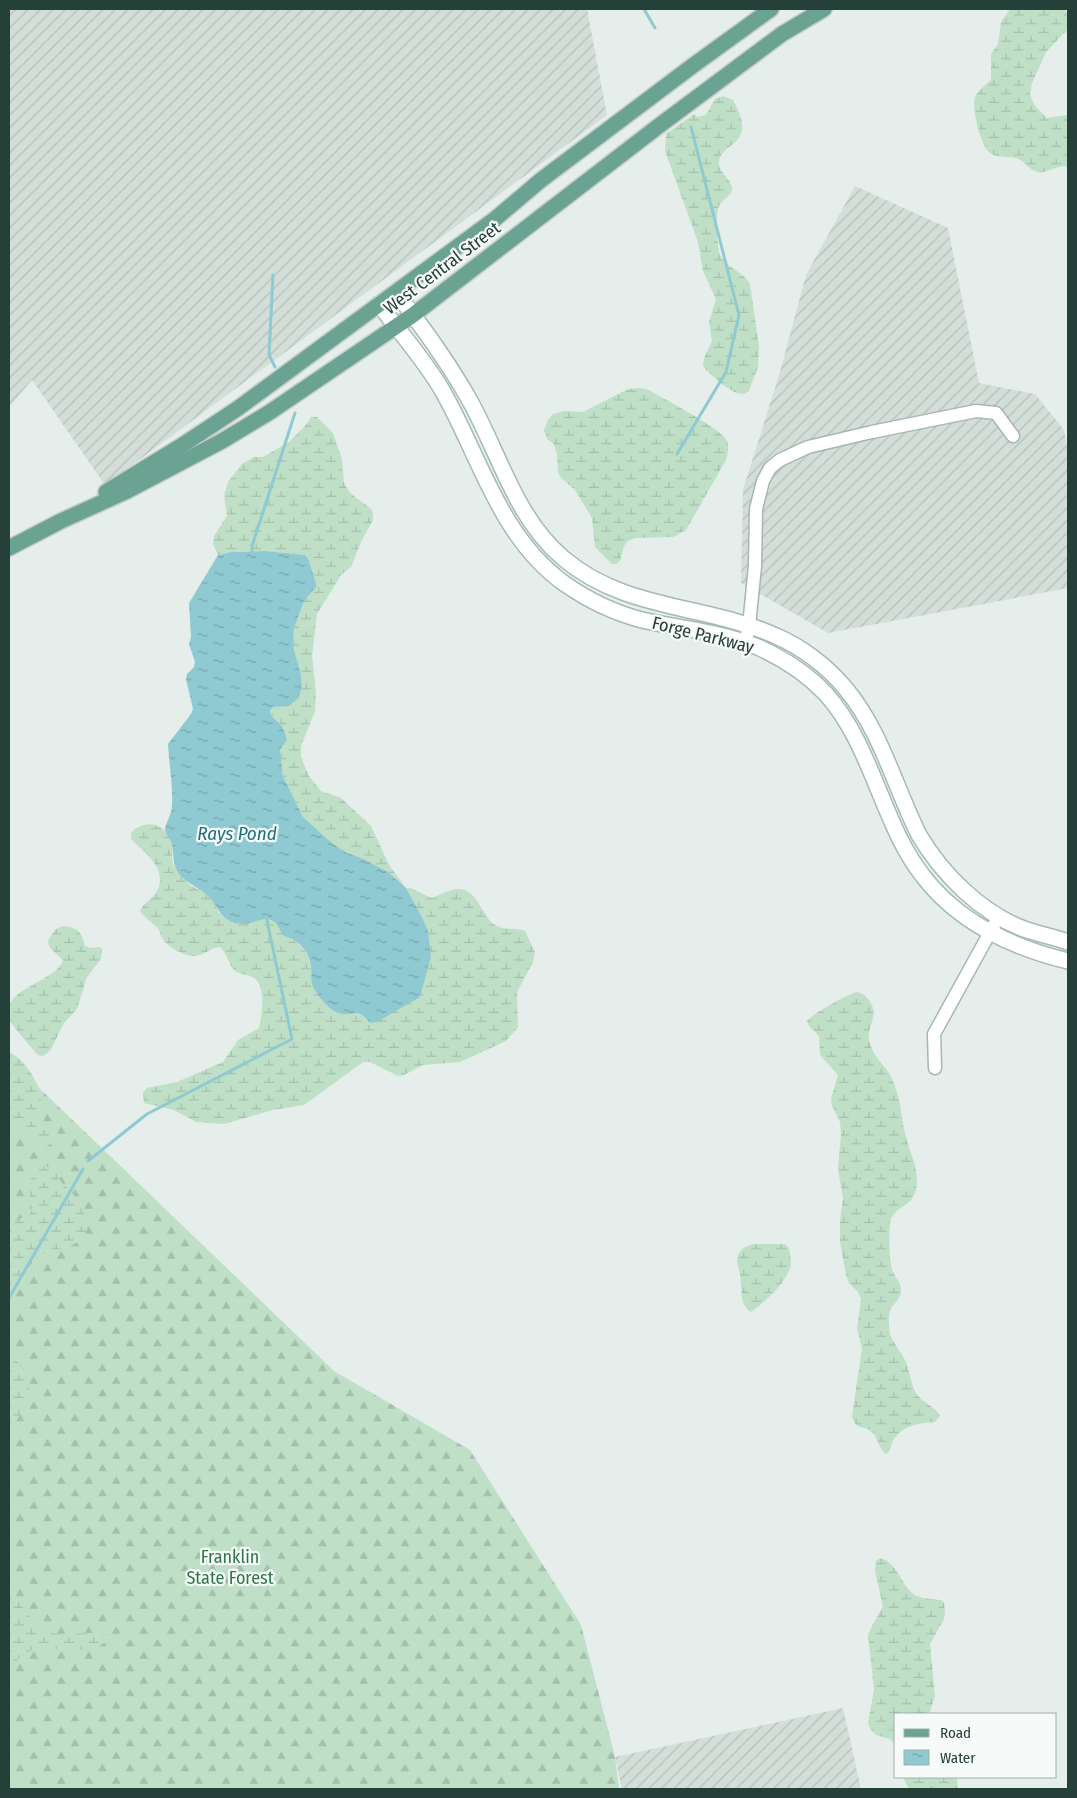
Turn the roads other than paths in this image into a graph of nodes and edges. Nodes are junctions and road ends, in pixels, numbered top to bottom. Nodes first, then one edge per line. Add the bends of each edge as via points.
1 (771, 9) edge
2 (824, 9) edge
3 (396, 292) junction
4 (379, 304) junction
5 (413, 315) junction
6 (396, 327) junction
7 (1013, 436) dead end
8 (61, 521) junction
9 (9, 548) edge
10 (749, 626) junction
11 (745, 643) junction
12 (999, 916) junction
13 (990, 932) junction
14 (1068, 942) edge
15 (1068, 961) edge
16 (935, 1068) dead end

1 - 3 main road, West Central Street via 675,78
2 - 5 main road, West Central Street via 782,34 660,124
3 - 4 main road, West Central Street
3 - 5 street, Forge Parkway
4 - 6 street, Forge Parkway
4 - 8 main road, West Central Street via 221,420
5 - 6 main road, West Central Street
5 - 10 street, Forge Parkway via 470,402 513,493 536,530 554,550 581,572 617,591
6 - 8 main road, West Central Street via 222,441 126,492
6 - 11 street, Forge Parkway via 441,388 507,522 531,554 564,583 599,605 639,619
7 - 10 street via 996,413 976,411 808,447 780,460 770,468 763,481 756,509
8 - 9 main road, West Central Street
10 - 11 street
10 - 12 street, Forge Parkway via 777,636 811,656 844,686 868,720 909,816 930,853 957,884
11 - 13 street, Forge Parkway via 795,668 825,693 859,745 900,840 923,876 952,907
12 - 13 street
12 - 14 street, Forge Parkway via 1022,928
13 - 15 street, Forge Parkway via 1023,948
13 - 16 street via 934,1034

